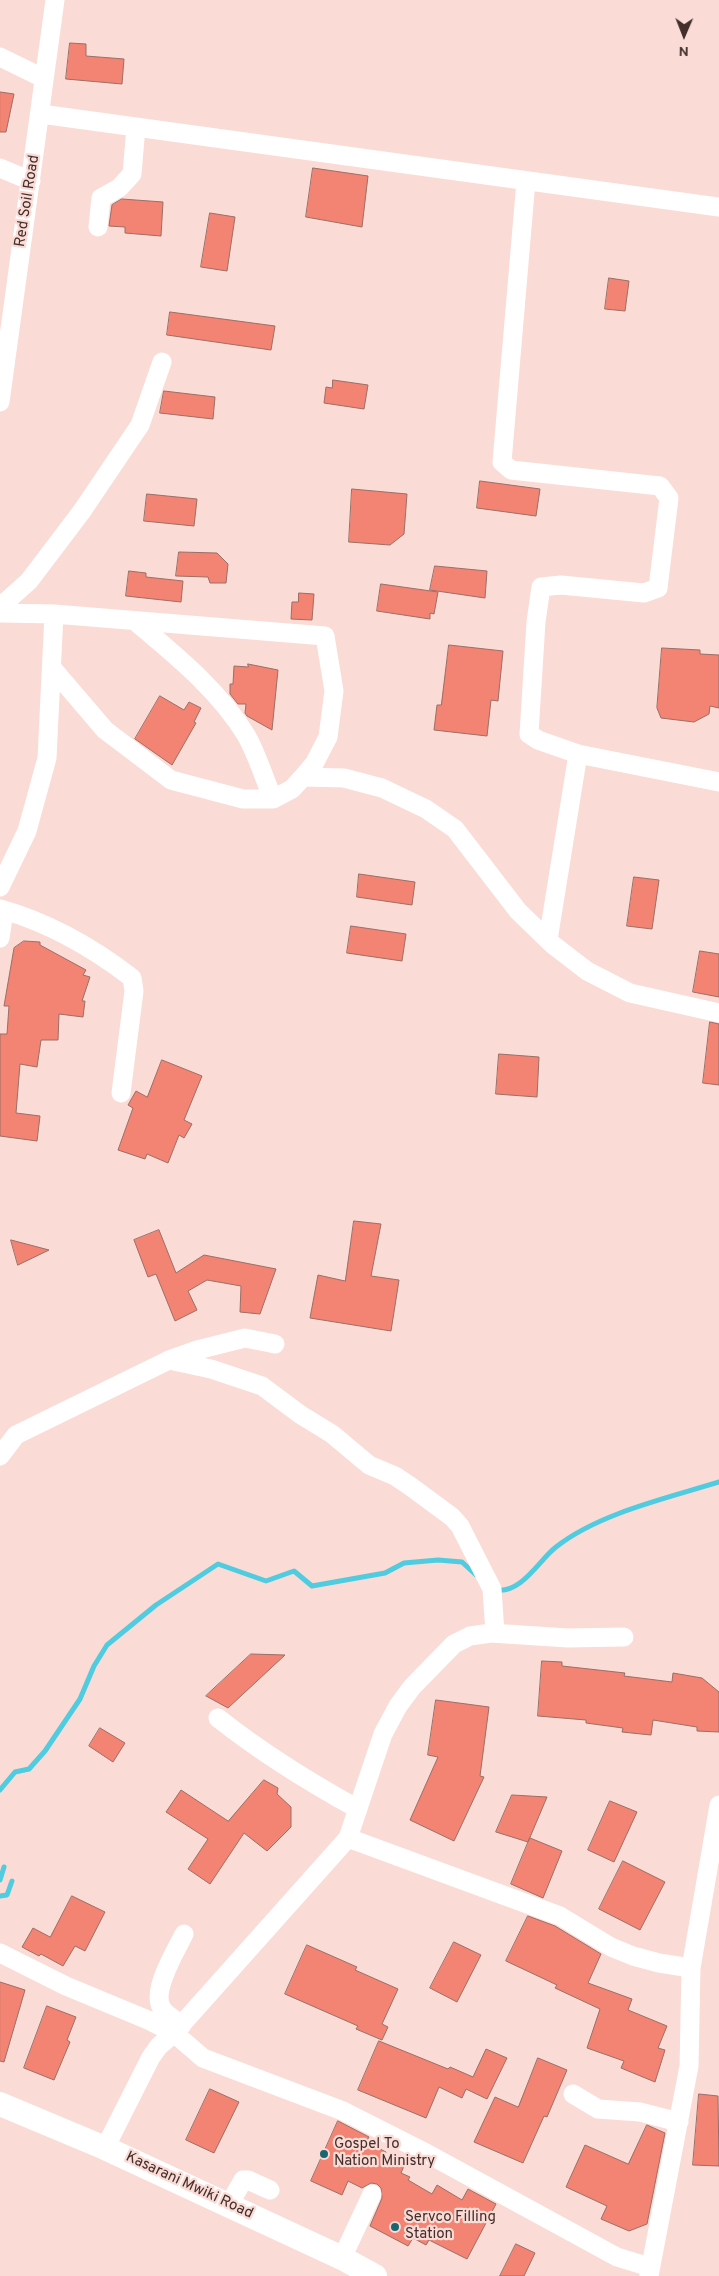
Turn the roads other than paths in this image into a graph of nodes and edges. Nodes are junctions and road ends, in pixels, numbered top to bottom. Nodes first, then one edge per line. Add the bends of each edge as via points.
1 (54, 0) edge
2 (0, 57) edge
3 (43, 78) junction
4 (40, 114) junction
5 (136, 127) junction
6 (0, 168) edge
7 (526, 180) junction
8 (31, 181) junction
9 (719, 207) edge
10 (98, 228) dead end
11 (7, 290) edge
12 (162, 362) dead end
13 (0, 394) edge
14 (0, 606) edge
15 (0, 613) edge
16 (54, 614) junction
17 (136, 622) junction
18 (52, 668) junction
19 (578, 754) junction
20 (303, 777) junction
21 (719, 782) edge
22 (273, 799) junction
23 (0, 887) edge
24 (2, 910) edge
25 (0, 938) edge
26 (548, 940) junction
27 (719, 1013) edge
28 (121, 1093) dead end
29 (275, 1344) dead end
30 (169, 1360) junction
31 (0, 1456) edge
32 (496, 1634) junction
33 (624, 1637) dead end
34 (218, 1718) dead end
35 (719, 1805) edge
36 (358, 1809) junction
37 (348, 1838) junction
38 (184, 1934) dead end
39 (0, 1953) edge
40 (691, 1968) junction
41 (178, 2029) junction
42 (573, 2094) dead end
43 (0, 2104) edge
44 (679, 2122) junction
45 (105, 2148) junction
46 (270, 2190) dead end
47 (372, 2194) dead end
48 (229, 2205) junction
49 (342, 2258) junction
50 (650, 2272) edge
51 (375, 2276) edge

1 - 3 street, Red Soil Road
2 - 3 street
3 - 4 street, Red Soil Road
4 - 5 street
4 - 8 street, Red Soil Road
5 - 7 street
5 - 10 street via 132,174 119,188 101,198
6 - 8 street
7 - 9 street
7 - 19 street via 502,462 511,470 660,486 669,498 658,588 644,593 561,585 541,587 529,734
8 - 11 street, Red Soil Road
11 - 13 street, Red Soil Road
12 - 14 street via 140,425 30,582
15 - 16 street
16 - 17 street
16 - 18 street
17 - 20 street via 325,636 334,691 328,737
17 - 22 street via 183,662 227,710 246,735
18 - 22 street via 105,730 171,780 243,799
18 - 23 street via 47,758 27,831
19 - 21 street
19 - 26 street
20 - 22 street via 292,789
20 - 26 street via 344,778 382,788 426,809 455,830 518,911
24 - 25 street
24 - 28 street via 48,926 132,978 134,991
26 - 27 street via 587,970 630,993
29 - 30 street via 245,1338
30 - 31 street via 16,1435
30 - 32 street via 262,1386 332,1434 369,1465 395,1476 452,1517 460,1526 492,1589
32 - 33 street
32 - 36 street via 470,1636 454,1644 412,1687 383,1734
34 - 36 street via 304,1779
35 - 40 street
36 - 37 street
37 - 40 street via 560,1916 611,1947 633,1956
37 - 41 street
38 - 41 street via 160,1984 159,1995 163,2010
39 - 41 street via 66,1986
40 - 44 street via 689,2066
41 - 45 street via 151,2057
41 - 50 street via 203,2058 343,2111
42 - 44 street via 598,2109 640,2112
43 - 45 main road, Kasarani Mwiki Road
44 - 50 street
45 - 48 main road, Kasarani Mwiki Road
46 - 48 street via 243,2180
47 - 49 street
48 - 49 main road, Kasarani Mwiki Road
49 - 51 main road, Kasarani Mwiki Road

